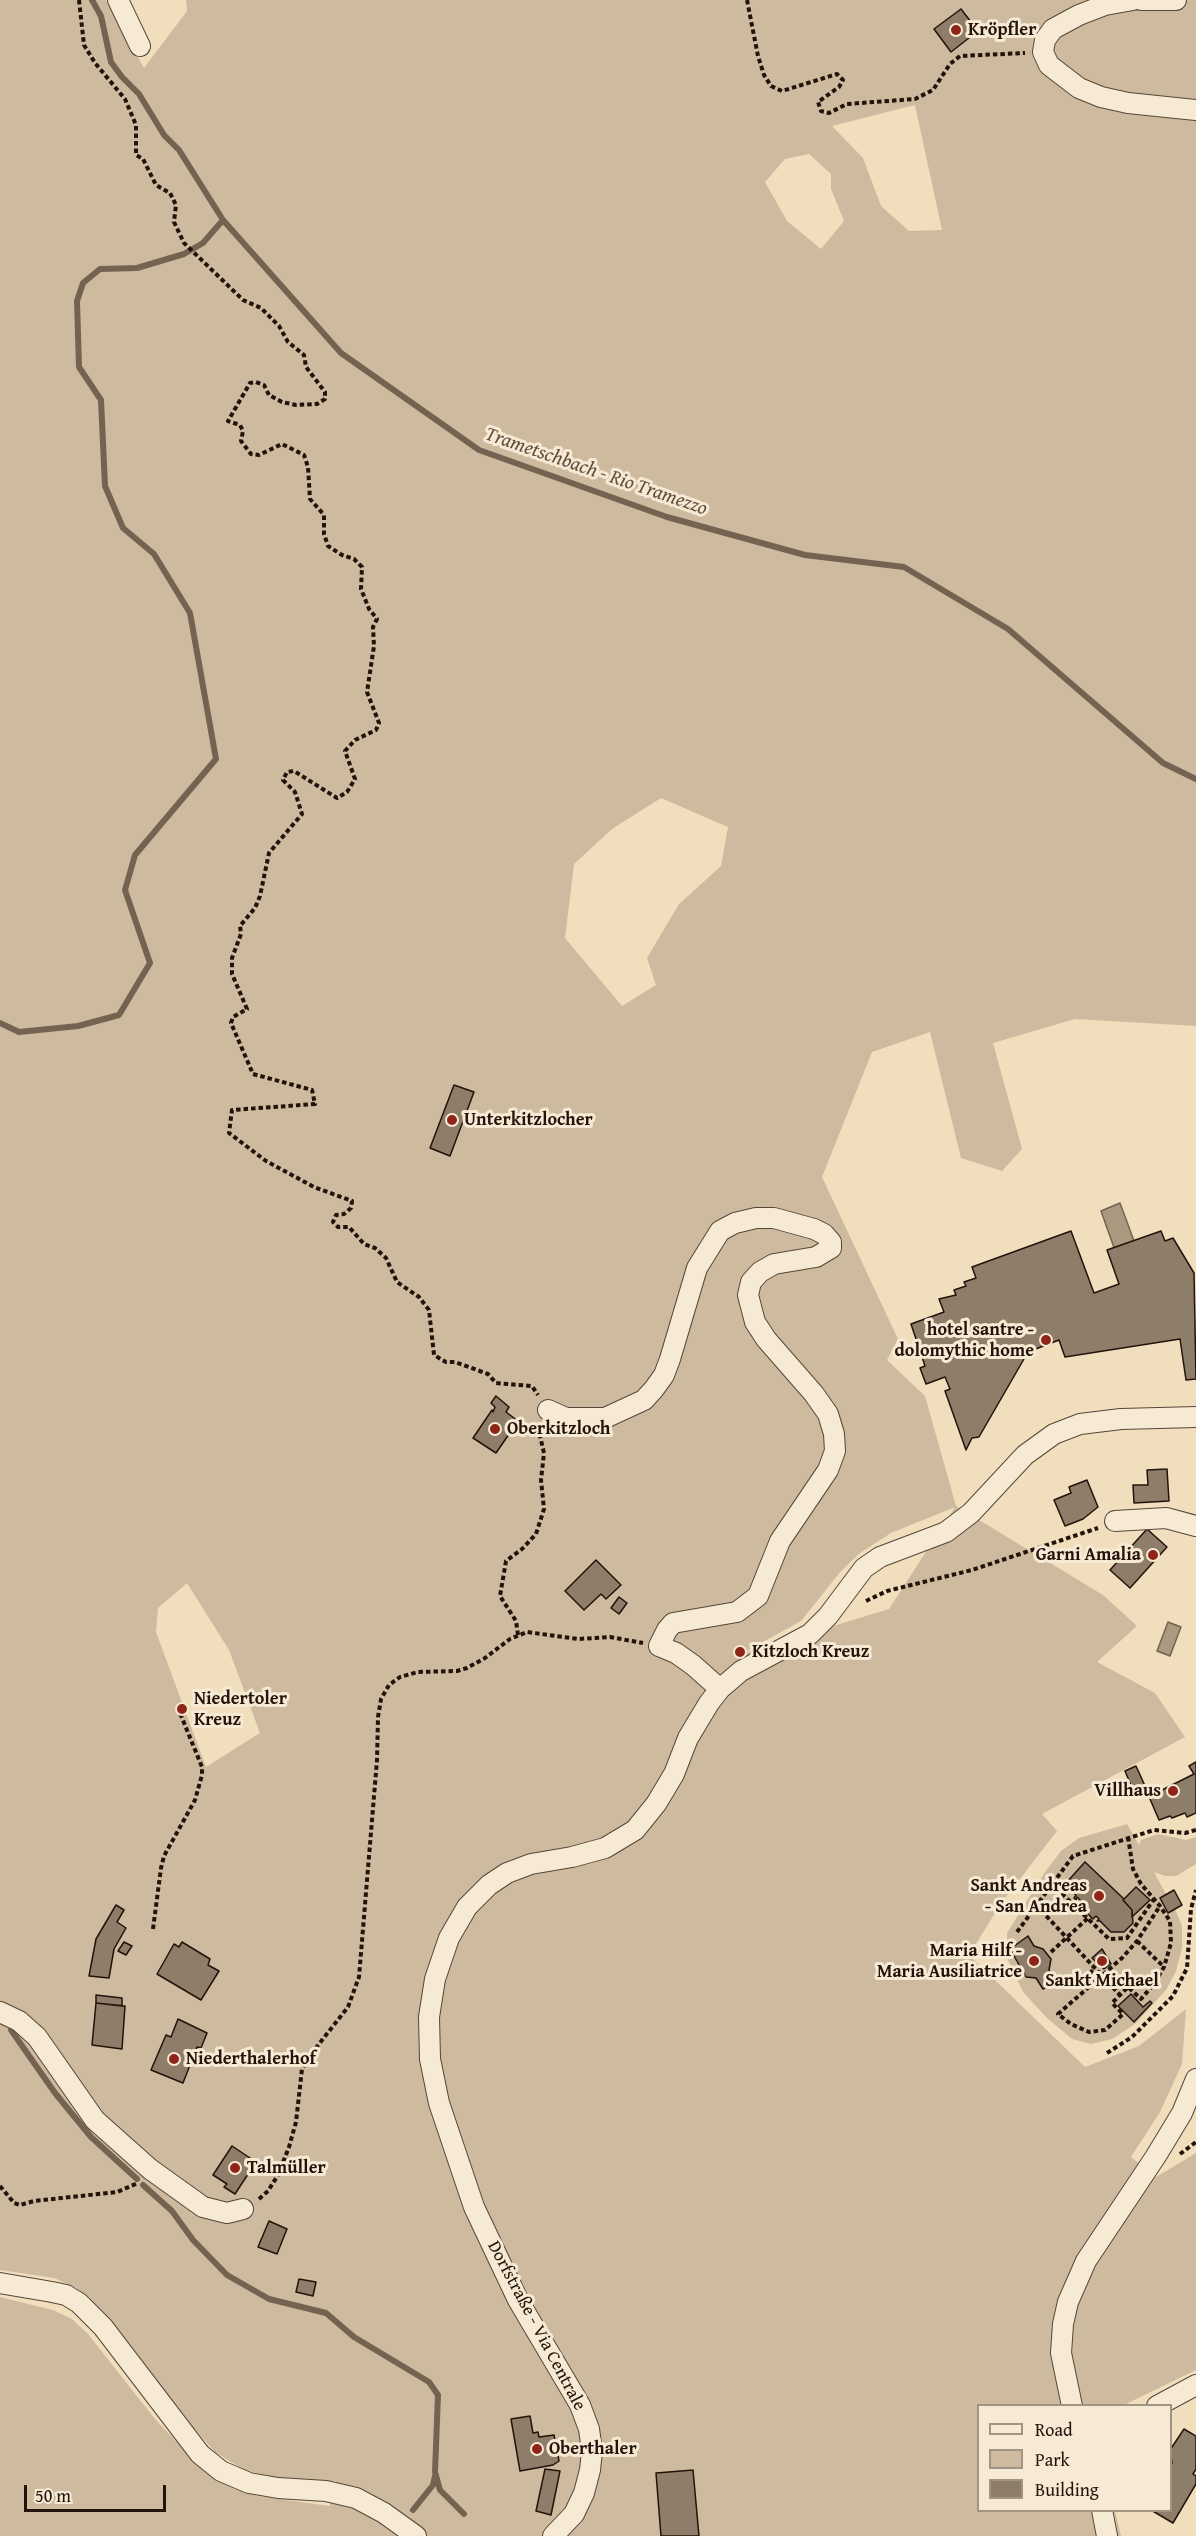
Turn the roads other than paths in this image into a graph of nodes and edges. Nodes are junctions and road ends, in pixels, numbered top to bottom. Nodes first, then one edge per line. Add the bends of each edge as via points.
1 (118, 0) edge
2 (1133, 0) edge
3 (1141, 0) edge
4 (1176, 0) edge
5 (140, 46) dead end
6 (1196, 110) edge
7 (548, 1410) road end
8 (1196, 1417) edge
9 (1115, 1521) road end
10 (1196, 1526) edge
11 (720, 1689) junction
12 (0, 2012) edge
13 (1196, 2079) edge
14 (243, 2209) road end
15 (0, 2283) edge
16 (1196, 2385) edge
17 (1072, 2404) edge
18 (1161, 2404) edge
19 (1102, 2512) edge
20 (416, 2536) edge
21 (553, 2536) edge
22 (1107, 2536) edge

1 - 5 street
2 - 6 street via 1105,5 1062,22 1045,40 1043,52 1049,65 1079,88 1101,97
3 - 4 street
7 - 11 street via 566,1418 604,1418 644,1400 664,1375 697,1268 720,1231 735,1223 774,1218 814,1229 831,1242 825,1254 774,1264 760,1272 751,1282 748,1295 755,1322 766,1339 828,1414 836,1451 828,1470 780,1541 758,1596 737,1612 673,1623 659,1646 676,1653
8 - 11 street, Dorfstraße - Via Centrale via 1121,1419 1080,1424 1054,1434 1025,1455 970,1513 946,1532 880,1557 864,1568 810,1634 741,1671
9 - 10 street via 1167,1518
11 - 21 street, Dorfstraße - Via Centrale via 688,1738 674,1774 656,1804 635,1830 605,1848 531,1864 489,1885 467,1907 449,1938 435,1979 429,2017 430,2059 439,2103 471,2197 518,2300 580,2405 589,2429 591,2470 584,2493 574,2514
12 - 14 street via 19,2021 37,2037 95,2120 150,2169 203,2207 227,2213
13 - 17 street via 1182,2113 1086,2261 1068,2302 1061,2353
15 - 20 street via 66,2295 79,2303 103,2327 200,2454 221,2471 249,2483 356,2498 384,2512
16 - 18 street
19 - 22 street

